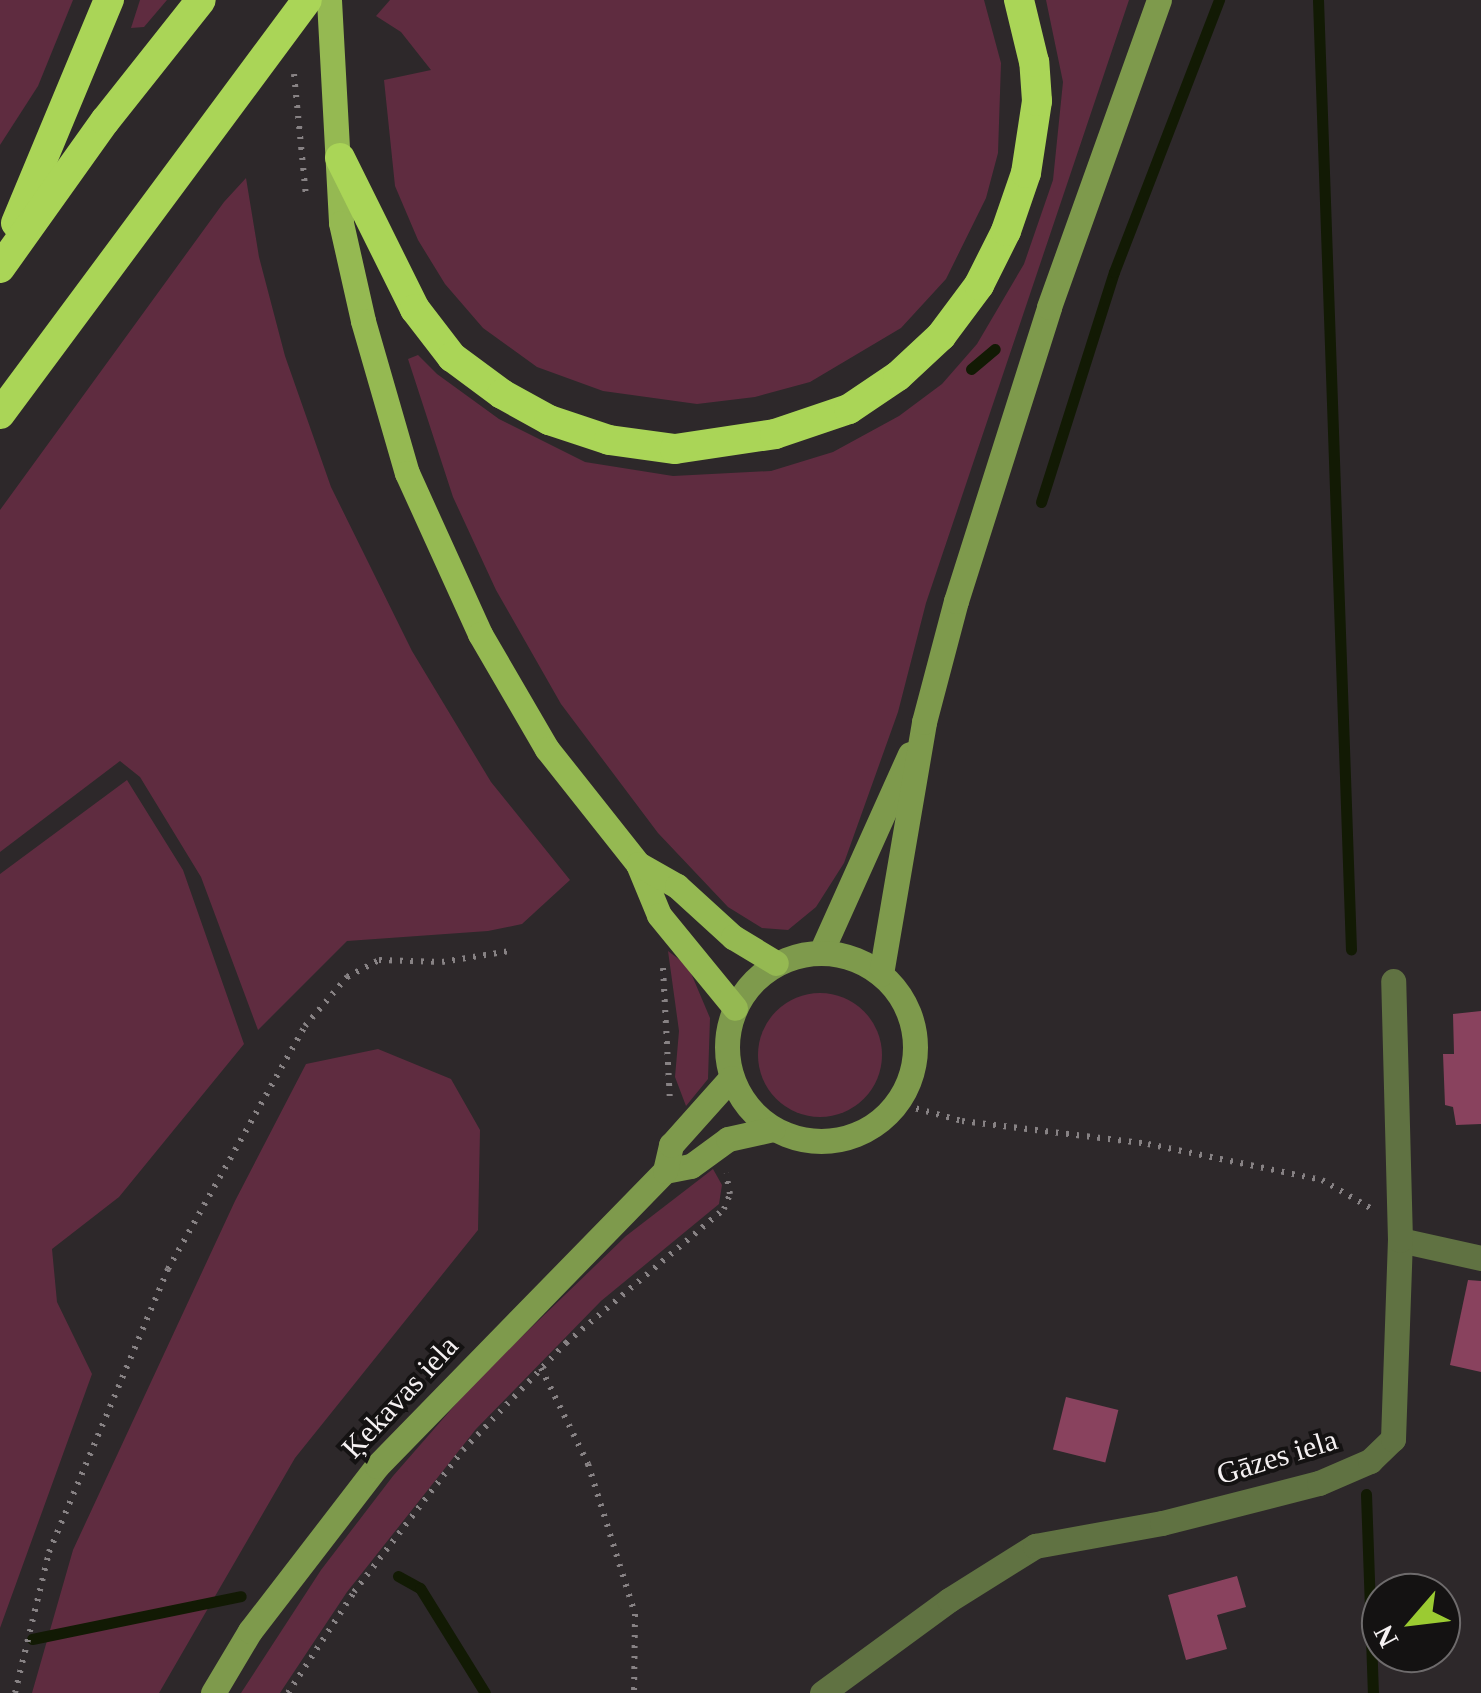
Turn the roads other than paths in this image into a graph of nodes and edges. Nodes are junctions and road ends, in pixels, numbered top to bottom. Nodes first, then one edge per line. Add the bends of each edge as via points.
1 (110, 0) edge
2 (201, 0) edge
3 (307, 0) edge
4 (330, 0) edge
5 (1018, 0) edge
6 (1159, 0) edge
7 (340, 158) junction
8 (0, 258) edge
9 (0, 268) edge
10 (0, 414) edge
11 (924, 722) junction
12 (638, 864) junction
13 (821, 952) junction
14 (776, 963) junction
15 (881, 974) junction
16 (1393, 981) dead end
17 (735, 1008) junction
18 (731, 1078) junction
19 (774, 1129) junction
20 (665, 1171) junction
21 (1400, 1232) junction
22 (1481, 1258) edge
23 (212, 1693) edge
24 (822, 1693) edge

1 - 8 highway
2 - 9 highway
3 - 10 highway
4 - 7 main road
5 - 7 highway via 1037,101 1026,173 980,285 941,336 898,376 849,409 775,434 675,449 609,440 549,420 502,394 452,357 416,310
6 - 11 main road via 1048,307
7 - 12 main road via 341,223 359,305 414,490 480,634 546,748
11 - 13 main road
11 - 15 main road
12 - 14 main road
12 - 17 main road via 659,915
13 - 14 main road
13 - 15 main road via 846,955
14 - 17 main road
15 - 19 main road, Ķekavas iela via 900,992 913,1022 916,1056 907,1088 861,1133 829,1141
16 - 21 street, Gāzes iela
17 - 18 main road via 727,1039
18 - 19 main road via 742,1100
18 - 20 main road, Ķekavas iela via 671,1145
19 - 20 main road, Ķekavas iela via 728,1139 692,1166
20 - 23 main road, Ķekavas iela via 377,1466 250,1631
21 - 22 street
21 - 24 street, Gāzes iela via 1393,1439 1370,1461 1284,1492 1162,1523 1035,1546

